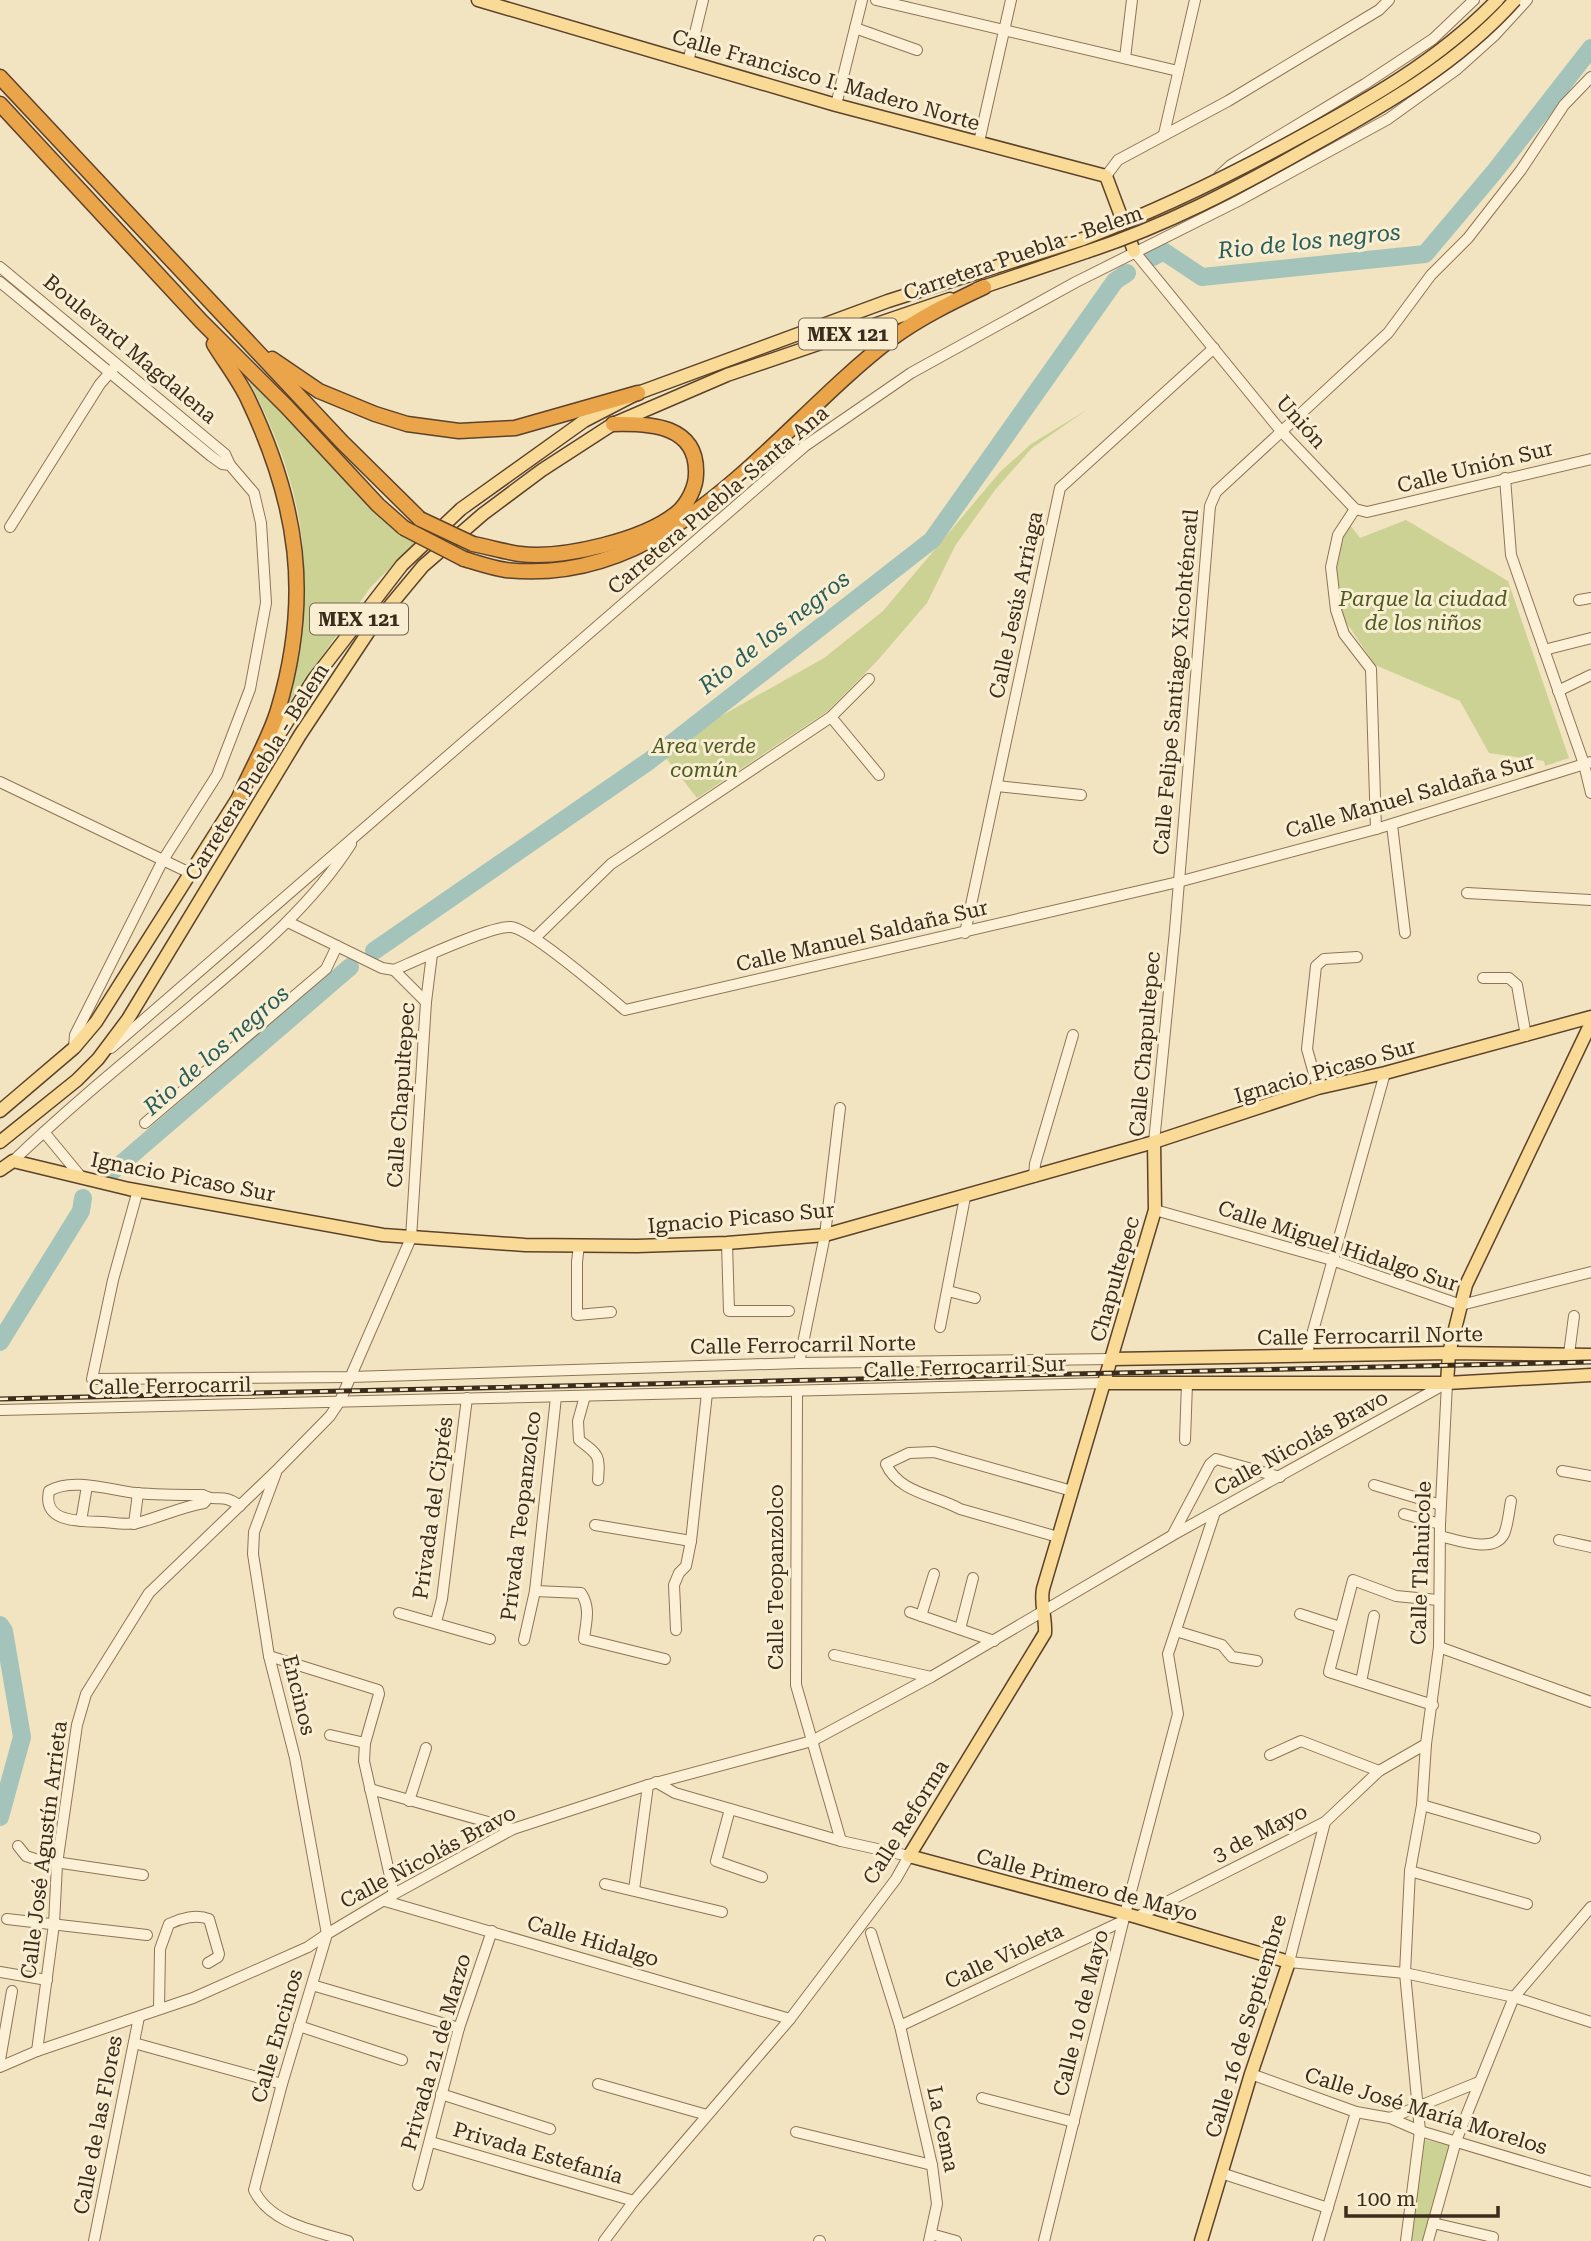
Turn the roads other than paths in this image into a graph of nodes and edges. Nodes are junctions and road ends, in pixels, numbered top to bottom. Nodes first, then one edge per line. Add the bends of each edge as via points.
1 (478, 0) edge
2 (703, 0) edge
3 (862, 0) edge
4 (876, 0) edge
5 (1011, 0) edge
6 (1132, 0) edge
7 (1195, 0) edge
8 (1389, 0) edge
9 (1474, 0) edge
10 (1497, 0) edge
11 (1508, 0) edge
12 (1515, 0) edge
13 (1527, 0) edge
14 (1511, 18) junction
15 (855, 28) junction
16 (1004, 30) junction
17 (917, 50) dead end
18 (1125, 58) junction
19 (688, 62) junction
20 (1178, 71) junction
21 (0, 77) edge
22 (1591, 77) edge
23 (0, 104) edge
24 (836, 105) junction
25 (1164, 134) junction
26 (979, 142) junction
27 (1106, 176) junction
28 (1210, 184) junction
29 (1134, 251) junction
30 (0, 267) edge
31 (0, 282) edge
32 (984, 287) junction
33 (56, 312) junction
34 (201, 321) junction
35 (49, 322) junction
36 (248, 343) junction
37 (1214, 348) junction
38 (118, 364) junction
39 (109, 373) junction
40 (638, 393) junction
41 (613, 424) junction
42 (1281, 431) junction
43 (1591, 459) edge
44 (230, 465) junction
45 (1505, 478) junction
46 (1355, 509) junction
47 (10, 527) dead end
48 (1591, 598) edge
49 (1579, 600) dead end
50 (1591, 638) edge
51 (1544, 650) junction
52 (1591, 675) edge
53 (869, 679) dead end
54 (1558, 691) junction
55 (831, 717) junction
56 (1587, 763) edge
57 (879, 775) dead end
58 (0, 782) edge
59 (997, 786) junction
60 (1591, 793) edge
61 (1081, 795) dead end
62 (239, 798) junction
63 (1392, 825) junction
64 (1376, 830) junction
65 (357, 835) junction
66 (163, 860) junction
67 (190, 873) junction
68 (1178, 882) junction
69 (1467, 893) dead end
70 (1591, 900) edge
71 (288, 922) junction
72 (965, 933) junction
73 (1405, 933) dead end
74 (535, 938) junction
75 (337, 946) junction
76 (432, 954) junction
77 (1357, 957) dead end
78 (394, 970) junction
79 (1483, 978) dead end
80 (426, 1002) junction
81 (1591, 1017) edge
82 (1591, 1023) edge
83 (1073, 1035) dead end
84 (1526, 1036) junction
85 (74, 1048) junction
86 (97, 1059) junction
87 (1385, 1073) junction
88 (1318, 1088) junction
89 (840, 1108) dead end
90 (0, 1111) edge
91 (145, 1122) dead end
92 (44, 1132) junction
93 (0, 1142) edge
94 (1154, 1142) junction
95 (13, 1161) junction
96 (0, 1170) edge
97 (1034, 1177) junction
98 (82, 1178) junction
99 (138, 1190) junction
100 (965, 1197) junction
101 (1155, 1210) junction
102 (825, 1235) junction
103 (411, 1238) junction
104 (727, 1242) junction
105 (579, 1245) junction
106 (1332, 1260) junction
107 (1591, 1272) edge
108 (948, 1291) junction
109 (975, 1298) dead end
110 (1461, 1305) junction
111 (789, 1311) dead end
112 (611, 1312) dead end
113 (1574, 1316) dead end
114 (940, 1326) dead end
115 (1449, 1353) junction
116 (1569, 1354) junction
117 (1591, 1355) edge
118 (1306, 1356) junction
119 (1112, 1359) junction
120 (799, 1363) junction
121 (1591, 1375) edge
122 (351, 1377) junction
123 (1105, 1383) junction
124 (1187, 1383) junction
125 (1447, 1383) junction
126 (797, 1391) junction
127 (708, 1393) junction
128 (585, 1396) junction
129 (556, 1397) junction
130 (467, 1398) junction
131 (341, 1401) junction
132 (0, 1410) edge
133 (1185, 1440) dead end
134 (278, 1469) junction
135 (1562, 1471) dead end
136 (1591, 1476) edge
137 (1280, 1477) junction
138 (598, 1480) dead end
139 (1374, 1485) dead end
140 (87, 1486) junction
141 (1072, 1491) junction
142 (138, 1493) junction
143 (182, 1495) junction
144 (208, 1498) junction
145 (1511, 1501) dead end
146 (1441, 1505) junction
147 (240, 1506) junction
148 (182, 1507) junction
149 (1215, 1512) junction
150 (1405, 1514) dead end
151 (81, 1521) junction
152 (134, 1524) junction
153 (1440, 1524) junction
154 (595, 1525) dead end
155 (1173, 1535) junction
156 (1440, 1536) junction
157 (1058, 1537) junction
158 (691, 1541) junction
159 (1559, 1541) dead end
160 (1591, 1547) edge
161 (934, 1574) dead end
162 (974, 1578) dead end
163 (535, 1591) junction
164 (1438, 1601) junction
165 (909, 1612) dead end
166 (1043, 1612) junction
167 (399, 1613) dead end
168 (1300, 1614) dead end
169 (921, 1616) junction
170 (1374, 1616) dead end
171 (436, 1622) junction
172 (1340, 1627) junction
173 (960, 1629) junction
174 (676, 1630) dead end
175 (1176, 1631) junction
176 (490, 1639) dead end
177 (524, 1640) dead end
178 (994, 1641) junction
179 (1439, 1647) junction
180 (834, 1655) dead end
181 (269, 1657) junction
182 (665, 1659) dead end
183 (1257, 1661) dead end
184 (931, 1677) junction
185 (1361, 1682) junction
186 (1591, 1702) edge
187 (1433, 1705) junction
188 (330, 1735) dead end
189 (812, 1741) junction
190 (365, 1743) junction
191 (1426, 1744) junction
192 (426, 1748) dead end
193 (1270, 1755) dead end
194 (1379, 1771) junction
195 (652, 1784) junction
196 (370, 1789) junction
197 (409, 1801) junction
198 (1422, 1805) junction
199 (730, 1809) junction
200 (1325, 1822) junction
201 (513, 1829) junction
202 (1535, 1839) dead end
203 (841, 1841) junction
204 (19, 1846) dead end
205 (909, 1856) junction
206 (57, 1864) junction
207 (1410, 1871) junction
208 (143, 1875) dead end
209 (762, 1877) dead end
210 (605, 1884) dead end
211 (634, 1890) junction
212 (394, 1894) junction
213 (385, 1901) junction
214 (1527, 1904) dead end
215 (1591, 1907) edge
216 (722, 1912) dead end
217 (1128, 1917) junction
218 (7, 1919) dead end
219 (54, 1924) junction
220 (492, 1931) junction
221 (871, 1933) dead end
222 (327, 1934) junction
223 (147, 1935) dead end
224 (1289, 1962) junction
225 (208, 1963) dead end
226 (0, 1972) edge
227 (1405, 1973) junction
228 (47, 1980) junction
229 (312, 1985) junction
230 (12, 1991) dead end
231 (1514, 1997) junction
232 (159, 2009) junction
233 (139, 2017) junction
234 (790, 2019) junction
235 (1591, 2022) edge
236 (299, 2026) junction
237 (901, 2026) junction
238 (458, 2028) junction
239 (134, 2043) junction
240 (37, 2051) junction
241 (0, 2060) edge
242 (402, 2060) dead end
243 (0, 2067) edge
244 (1251, 2074) junction
245 (1479, 2082) junction
246 (282, 2084) junction
247 (598, 2084) dead end
248 (441, 2094) junction
249 (982, 2098) dead end
250 (1416, 2109) junction
251 (1356, 2112) junction
252 (707, 2115) junction
253 (1390, 2118) junction
254 (1074, 2122) junction
255 (550, 2129) dead end
256 (796, 2132) dead end
257 (1420, 2132) junction
258 (1456, 2141) junction
259 (430, 2142) junction
260 (932, 2165) junction
261 (1222, 2173) junction
262 (1591, 2182) edge
263 (418, 2185) dead end
264 (634, 2201) junction
265 (1328, 2208) junction
266 (1433, 2223) junction
267 (930, 2237) edge
268 (94, 2241) edge
269 (348, 2241) edge
270 (604, 2241) edge
271 (956, 2241) edge
272 (1044, 2241) edge
273 (1201, 2241) edge
274 (1318, 2241) edge
275 (1406, 2241) edge
276 (1428, 2241) edge
277 (1492, 2241) edge

1 - 19 main road, Calle Francisco I. Madero Norte
2 - 19 street
3 - 15 street
4 - 16 street
5 - 16 street
6 - 18 street
7 - 20 street
8 - 25 street via 1263,80
9 - 28 street via 1433,38 1231,165
10 - 28 main road, Carretera Puebla - Belem / MEX 121, bridge via 1471,27 1395,83
11 - 14 street
12 - 32 main road, Carretera Puebla - Belem / MEX 121, bridge via 1440,69 1359,120 1207,204
13 - 14 street, Carretera Puebla-Santa Ana
14 - 29 street, Carretera Puebla-Santa Ana via 1456,69 1388,118 1238,201
15 - 17 street
15 - 24 street
16 - 18 street
16 - 26 street
18 - 20 street
19 - 24 main road, Calle Francisco I. Madero Norte
20 - 25 street
21 - 36 highway
22 - 42 street, Calle Felipe Santiago Xicohténcatl via 1564,105 1521,170 1388,333
23 - 34 highway
24 - 26 main road, Calle Francisco I. Madero Norte
25 - 27 street via 1118,160
26 - 27 main road, Calle Francisco I. Madero Norte
27 - 29 main road
28 - 40 main road, Carretera Puebla - Belem / MEX 121, bridge via 1083,239 888,302
29 - 37 street, Unión
29 - 65 street, Carretera Puebla-Santa Ana via 911,373 805,446
30 - 33 street, Boulevard Magdalena
31 - 35 street, Boulevard Magdalena
32 - 34 highway, bridge via 892,339 739,477 666,532 631,551 552,571 504,569 464,559 404,528
32 - 41 main road, Carretera Puebla - Belem / MEX 121 via 727,375
33 - 35 street
33 - 38 street, Boulevard Magdalena
34 - 62 highway via 247,396 274,458 292,528 298,580 295,638 278,712
35 - 39 street, Boulevard Magdalena
36 - 40 highway via 319,391 407,424 459,431 515,428
36 - 41 highway, bridge via 420,519 473,544 522,555 576,552 635,535 666,521 689,498 696,462 689,444 660,426
37 - 42 street, Unión
37 - 59 street, Calle Jesús Arriaga via 1060,488
38 - 39 street
38 - 44 street, Boulevard Magdalena via 225,454
39 - 44 street, Boulevard Magdalena via 211,456
39 - 47 street
40 - 62 main road, Carretera Puebla - Belem / MEX 121 via 584,421 461,509 402,565 314,679
41 - 86 main road, Carretera Puebla - Belem / MEX 121 via 483,514 423,566 369,631 300,735 128,1019
42 - 46 street, Unión
42 - 68 street, Calle Felipe Santiago Xicohténcatl via 1216,492 1210,506
43 - 45 street, Calle Unión Sur
44 - 66 street, Boulevard Magdalena via 254,493 261,523 266,603 250,689 217,775
45 - 46 street, Calle Unión Sur via 1367,512
45 - 51 street via 1511,555
46 - 64 street via 1338,535 1331,567 1344,634 1371,669
48 - 49 street
50 - 51 street
51 - 54 street
52 - 54 street
53 - 55 street
54 - 56 street
55 - 57 street
55 - 74 street via 611,864
56 - 60 street
56 - 63 street, Calle Manuel Saldaña Sur
58 - 66 street
59 - 61 street
59 - 72 street, Calle Jesús Arriaga
62 - 67 main road, Carretera Puebla - Belem / MEX 121
63 - 64 street, Calle Manuel Saldaña Sur
63 - 73 street
64 - 68 street, Calle Manuel Saldaña Sur
65 - 71 street via 332,873
65 - 86 street, Carretera Puebla-Santa Ana
66 - 67 street
66 - 85 street via 75,1035
67 - 85 main road, Carretera Puebla - Belem / MEX 121 via 96,1022
68 - 72 street, Calle Manuel Saldaña Sur
68 - 94 street, Calle Chapultepec
69 - 70 street
71 - 75 street
71 - 92 street
72 - 74 street, Calle Manuel Saldaña Sur via 625,1010
74 - 76 street, Calle Manuel Saldaña Sur via 512,927
75 - 78 street
75 - 91 street via 326,969
76 - 78 street, Calle Manuel Saldaña Sur
76 - 80 street, Calle Chapultepec
77 - 88 street via 1324,959 1316,966 1307,1049
78 - 80 street
79 - 84 street via 1509,978 1517,985
80 - 103 street, Calle Chapultepec
81 - 84 main road, Ignacio Picaso Sur
82 - 110 main road, Calle Tlahuicole
83 - 97 street
84 - 87 main road, Ignacio Picaso Sur
85 - 90 main road, Carretera Puebla - Belem / MEX 121
86 - 93 main road, Carretera Puebla - Belem / MEX 121
87 - 88 main road, Ignacio Picaso Sur
87 - 106 street
88 - 94 main road, Ignacio Picaso Sur
89 - 102 street
92 - 95 street
92 - 98 street
94 - 97 main road, Ignacio Picaso Sur
94 - 101 main road, Calle Chapultepec
95 - 96 main road
95 - 98 main road, Ignacio Picaso Sur
97 - 100 main road, Ignacio Picaso Sur
98 - 99 main road, Ignacio Picaso Sur
99 - 103 main road, Ignacio Picaso Sur
99 - 122 street, Calle Ferrocarril via 92,1379
100 - 102 main road, Ignacio Picaso Sur
100 - 108 street
101 - 106 street, Calle Miguel Hidalgo Sur
101 - 119 main road, Chapultepec
102 - 104 main road, Ignacio Picaso Sur
102 - 120 street
103 - 105 main road, Ignacio Picaso Sur
103 - 122 street, Calle Chapultepec
104 - 105 main road, Ignacio Picaso Sur
104 - 111 street via 729,1311
105 - 112 street via 577,1315
106 - 110 street, Calle Miguel Hidalgo Sur
106 - 118 street
107 - 110 street, Calle Miguel Hidalgo Sur
108 - 109 street
108 - 114 street
110 - 115 main road, Calle Tlahuicole
113 - 116 street
115 - 116 main road, Calle Ferrocarril Norte
115 - 118 main road, Calle Ferrocarril Norte
115 - 125 main road, Calle Tlahuicole
116 - 117 main road, Calle Ferrocarril Norte
118 - 119 main road, Calle Ferrocarril Norte
119 - 120 street, Calle Ferrocarril Norte
119 - 123 main road, Calle Reforma
120 - 122 street, Calle Ferrocarril Norte
121 - 125 main road, Calle Ferrocarril Sur
122 - 131 street, Calle José Agustín Arrieta
123 - 124 main road, Calle Ferrocarril Sur
123 - 126 street, Calle Ferrocarril Sur
123 - 141 main road, Calle Reforma
124 - 125 main road, Calle Ferrocarril Sur
124 - 133 street
125 - 137 street, Calle Nicolás Bravo
125 - 146 street, Calle Tlahuicole
126 - 127 street, Calle Ferrocarril Sur
126 - 189 street, Calle Teopanzolco via 794,1658 796,1685
127 - 128 street, Calle Ferrocarril Sur
127 - 158 street
128 - 129 street, Calle Ferrocarril Sur
128 - 138 street via 577,1430 579,1440 598,1455
129 - 130 street, Calle Ferrocarril Sur
129 - 163 street, Privada Teopanzolco
130 - 131 street, Calle Ferrocarril Sur
130 - 171 street, Privada del Ciprés
131 - 132 street, Calle Ferrocarril
131 - 134 street, Calle José Agustín Arrieta
134 - 147 street, Calle José Agustín Arrieta
134 - 181 street, Encinos via 254,1532 253,1554
135 - 136 street
137 - 149 street, Calle Nicolás Bravo
137 - 155 street, Calle Nicolás Bravo via 1216,1459
139 - 146 street
140 - 142 street
140 - 151 street
140 - 151 street via 58,1486 49,1491 47,1500 52,1512 63,1520
141 - 157 main road, Calle Reforma
141 - 157 street via 934,1452 909,1453 886,1464 910,1489 960,1509
142 - 143 street
142 - 152 street
143 - 144 street
143 - 148 street
144 - 147 street via 230,1499
144 - 148 street
145 - 156 street via 1504,1534 1497,1543 1490,1546
146 - 153 street, Calle Tlahuicole
147 - 206 street, Calle José Agustín Arrieta via 149,1593 86,1694
148 - 152 street
149 - 155 street, Calle Nicolás Bravo
149 - 175 street, Calle 10 de Mayo
150 - 153 street
151 - 152 street
153 - 156 street, Calle Tlahuicole
154 - 158 street
155 - 166 street, Calle Nicolás Bravo
156 - 164 street, Calle Tlahuicole
157 - 166 main road, Calle Reforma via 1043,1589
158 - 174 street via 686,1566 674,1585
159 - 160 street
161 - 169 street
162 - 173 street
163 - 177 street, Privada Teopanzolco
163 - 182 street via 581,1593 588,1608 584,1639
164 - 172 street via 1396,1596 1353,1580
164 - 179 street, Calle Tlahuicole
165 - 169 street
166 - 178 street, Calle Nicolás Bravo
166 - 205 main road, Calle Reforma via 1045,1633
167 - 171 street
168 - 172 street
169 - 173 street
170 - 185 street
171 - 176 street
172 - 185 street via 1329,1672
173 - 178 street
175 - 183 street via 1222,1645 1232,1657
175 - 217 street, Calle 10 de Mayo via 1168,1654 1178,1714
178 - 184 street, Calle Nicolás Bravo
179 - 186 street
179 - 187 street, Calle Tlahuicole
180 - 184 street
181 - 190 street via 376,1688 379,1694
181 - 222 street, Encinos via 295,1758
184 - 189 street, Calle Nicolás Bravo
185 - 187 street
187 - 191 street, Calle Tlahuicole
188 - 190 street
189 - 195 street, Calle Nicolás Bravo
189 - 203 street, Calle Teopanzolco
190 - 196 street
191 - 194 street, 3 de Mayo
191 - 198 street, Calle Tlahuicole
192 - 197 street
193 - 194 street via 1301,1741
194 - 200 street, 3 de Mayo
195 - 199 street, Calle Primero de Mayo
195 - 201 street, Calle Nicolás Bravo
195 - 211 street
196 - 197 street
196 - 212 street
197 - 201 street
198 - 202 street
198 - 207 street, Calle Tlahuicole
199 - 203 street, Calle Primero de Mayo
199 - 209 street via 716,1861
200 - 217 street, 3 de Mayo
200 - 224 street, Calle 16 de Septiembre
201 - 212 street, Calle Nicolás Bravo
203 - 205 street, Calle Primero de Mayo
204 - 206 street via 26,1856
205 - 217 main road, Calle Primero de Mayo
205 - 234 street, Calle Reforma
206 - 208 street
206 - 219 street, Calle José Agustín Arrieta
207 - 214 street
207 - 227 street, Calle Tlahuicole
210 - 211 street
211 - 216 street
212 - 213 street, Calle Nicolás Bravo
213 - 220 street, Calle Hidalgo
213 - 222 street, Calle Nicolás Bravo
215 - 231 street
217 - 224 main road, Calle Primero de Mayo
217 - 237 street, Calle Violeta
217 - 254 street, Calle 10 de Mayo
218 - 219 street
219 - 223 street
219 - 228 street, Calle José Agustín Arrieta
220 - 234 street, Calle Hidalgo
220 - 238 street, Privada 21 de Marzo
221 - 237 street, La Cema
222 - 229 street, Calle Encinos
222 - 232 street, Calle Nicolás Bravo via 308,1947
224 - 227 street, Calle Primero de Mayo
224 - 244 main road, Calle 16 de Septiembre
225 - 232 street via 219,1954 209,1919 202,1916 169,1924 160,1949
226 - 228 street
227 - 231 street, Calle Primero de Mayo
227 - 250 street, Calle Tlahuicole
228 - 240 street, Calle José Agustín Arrieta
229 - 236 street, Calle Encinos
229 - 238 street
230 - 241 street
231 - 235 street, Calle Primero de Mayo
231 - 245 street
232 - 233 street, Calle Nicolás Bravo
233 - 239 street, Calle de las Flores
233 - 240 street, Calle Nicolás Bravo
234 - 252 street, Calle Reforma
236 - 242 street
236 - 246 street, Calle Encinos
237 - 260 street, La Cema
238 - 248 street, Privada 21 de Marzo
239 - 246 street
239 - 268 street, Calle de las Flores
240 - 243 street, Calle Nicolás Bravo
244 - 251 street, Calle José María Morelos
244 - 261 main road, Calle 16 de Septiembre
245 - 250 street
245 - 258 street
246 - 269 street, Calle Encinos via 254,2190 275,2215
247 - 252 street
248 - 255 street
248 - 259 street, Privada 21 de Marzo
249 - 254 street
250 - 253 street
250 - 257 street, Calle Tlahuicole
251 - 253 street, Calle José María Morelos
251 - 265 street
252 - 264 street, Calle Reforma
253 - 257 street, Calle José María Morelos
254 - 272 street, Calle 10 de Mayo
256 - 260 street
257 - 258 street, Calle José María Morelos
257 - 275 street, Calle Tlahuicole
258 - 262 street, Calle José María Morelos
258 - 266 street
259 - 263 street, Privada 21 de Marzo
259 - 264 street, Privada Estefanía
260 - 267 street, La Cema via 937,2204
261 - 265 street
261 - 273 main road, Calle 16 de Septiembre
264 - 270 street, Calle Reforma
265 - 274 street
266 - 276 street
266 - 277 street via 1493,2237
267 - 271 street

